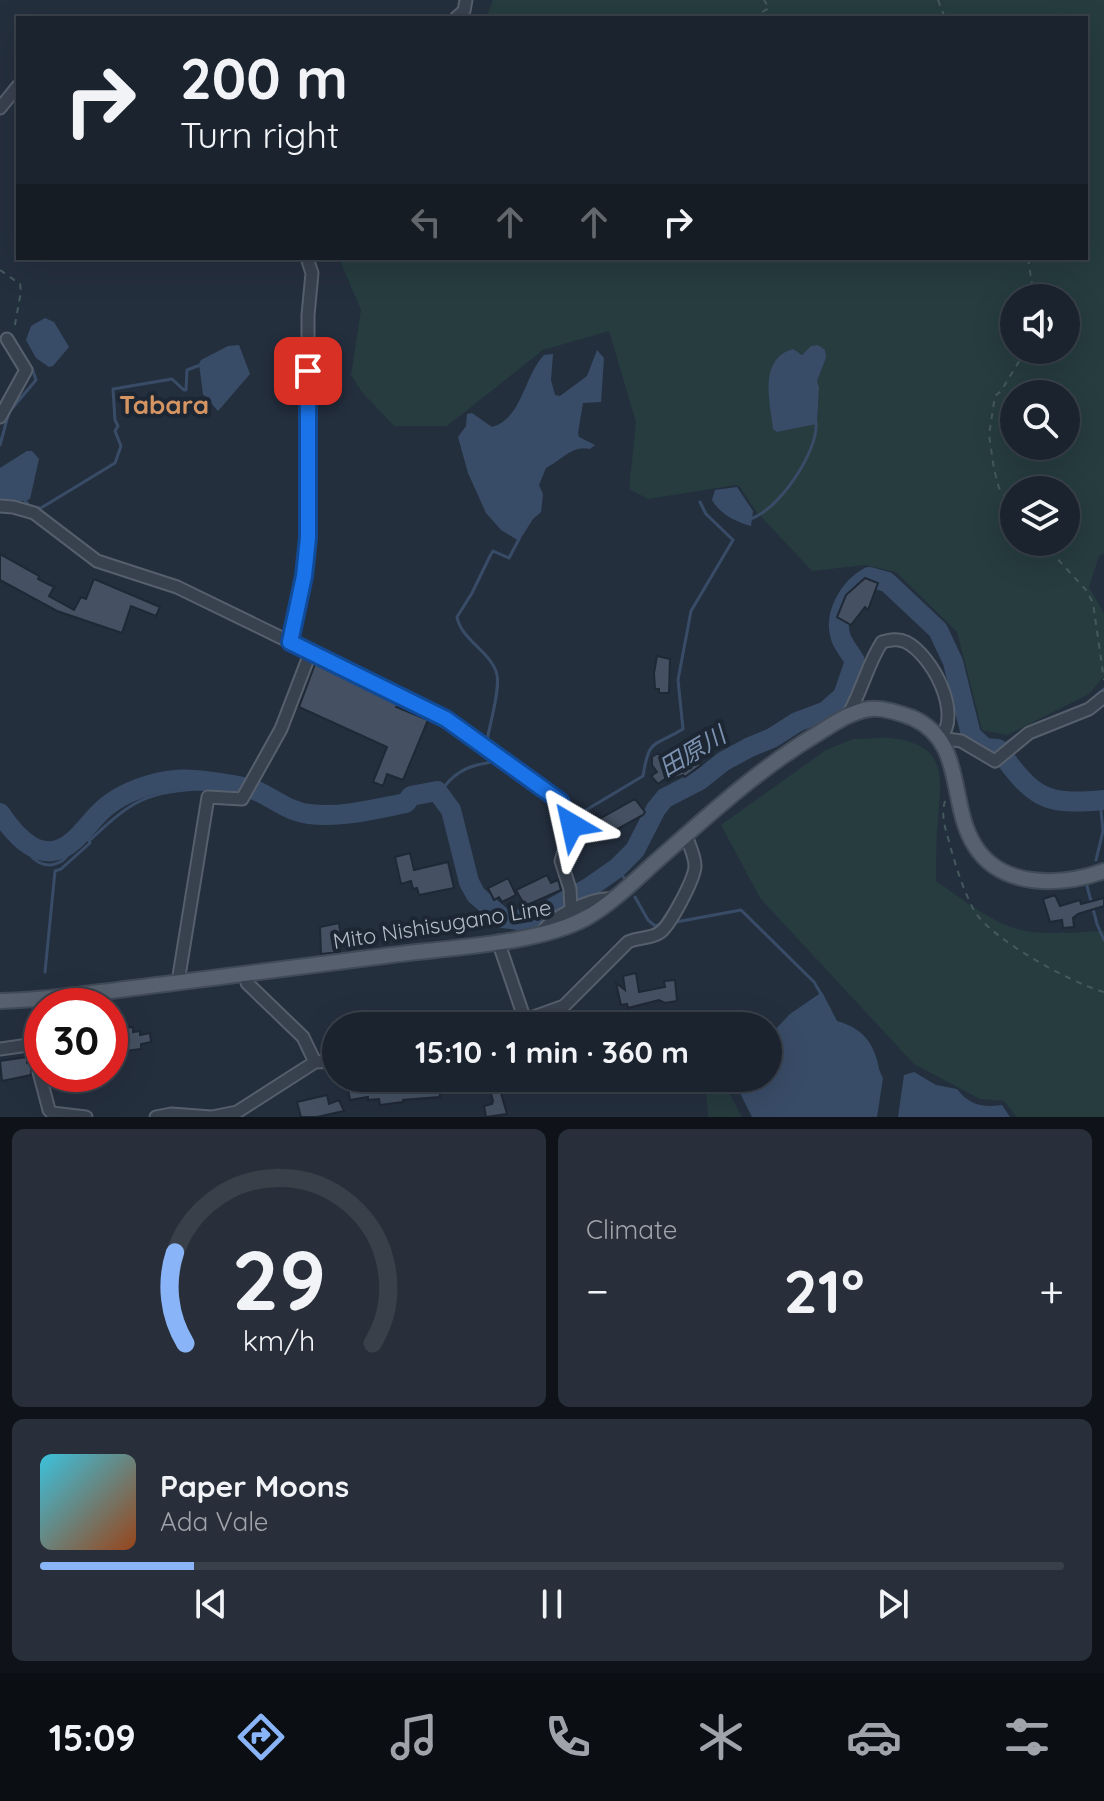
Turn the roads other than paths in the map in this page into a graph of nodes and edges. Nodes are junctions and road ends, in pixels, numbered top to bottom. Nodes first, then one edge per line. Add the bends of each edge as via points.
1 (16, 88) edge
2 (0, 108) edge
3 (308, 260) edge
4 (10, 341) road end
5 (0, 417) edge
6 (0, 506) edge
7 (290, 642) junction
8 (311, 651) junction
9 (1104, 697) edge
10 (848, 715) junction
11 (940, 738) junction
12 (686, 835) junction
13 (1104, 871) edge
14 (612, 899) junction
15 (571, 907) junction
16 (541, 935) junction
17 (498, 941) junction
18 (246, 974) junction
19 (178, 982) junction
20 (128, 990) edge
21 (0, 1001) edge
22 (24, 1002) edge
23 (520, 1012) edge
24 (550, 1012) edge
25 (24, 1046) edge
26 (0, 1049) edge
27 (315, 1062) junction
28 (322, 1062) edge
29 (44, 1092) edge
30 (86, 1117) edge
31 (156, 1117) edge
32 (212, 1117) edge

1 - 2 street
3 - 7 street via 312,273 308,538
4 - 5 street via 26,370
6 - 7 street via 34,513 97,561 177,587
7 - 8 street
8 - 15 street via 446,719 560,801 572,825 561,861
8 - 19 street via 281,729 245,795 208,797
9 - 11 street via 1089,709 1029,733 995,761 961,741
10 - 11 main road, Mito Nishisugano Line via 871,709 903,714
10 - 11 street via 882,642 901,640 936,673 947,700 947,731
10 - 12 main road, Mito Nishisugano Line via 788,751
11 - 13 main road via 976,848 989,863 1026,879 1052,881
12 - 14 main road, Mito Nishisugano Line
12 - 24 street via 694,872 665,929 628,942 564,1006
14 - 15 street
14 - 16 main road, Mito Nishisugano Line via 587,917
15 - 16 street
16 - 17 main road, Mito Nishisugano Line
17 - 18 main road, Mito Nishisugano Line
17 - 23 street
18 - 19 main road, Mito Nishisugano Line
18 - 27 street via 247,983 303,1037
19 - 20 main road, Mito Nishisugano Line
21 - 22 main road, Mito Nishisugano Line
25 - 26 street
27 - 28 street
27 - 32 street via 237,1112
29 - 30 street via 52,1113
31 - 32 street

